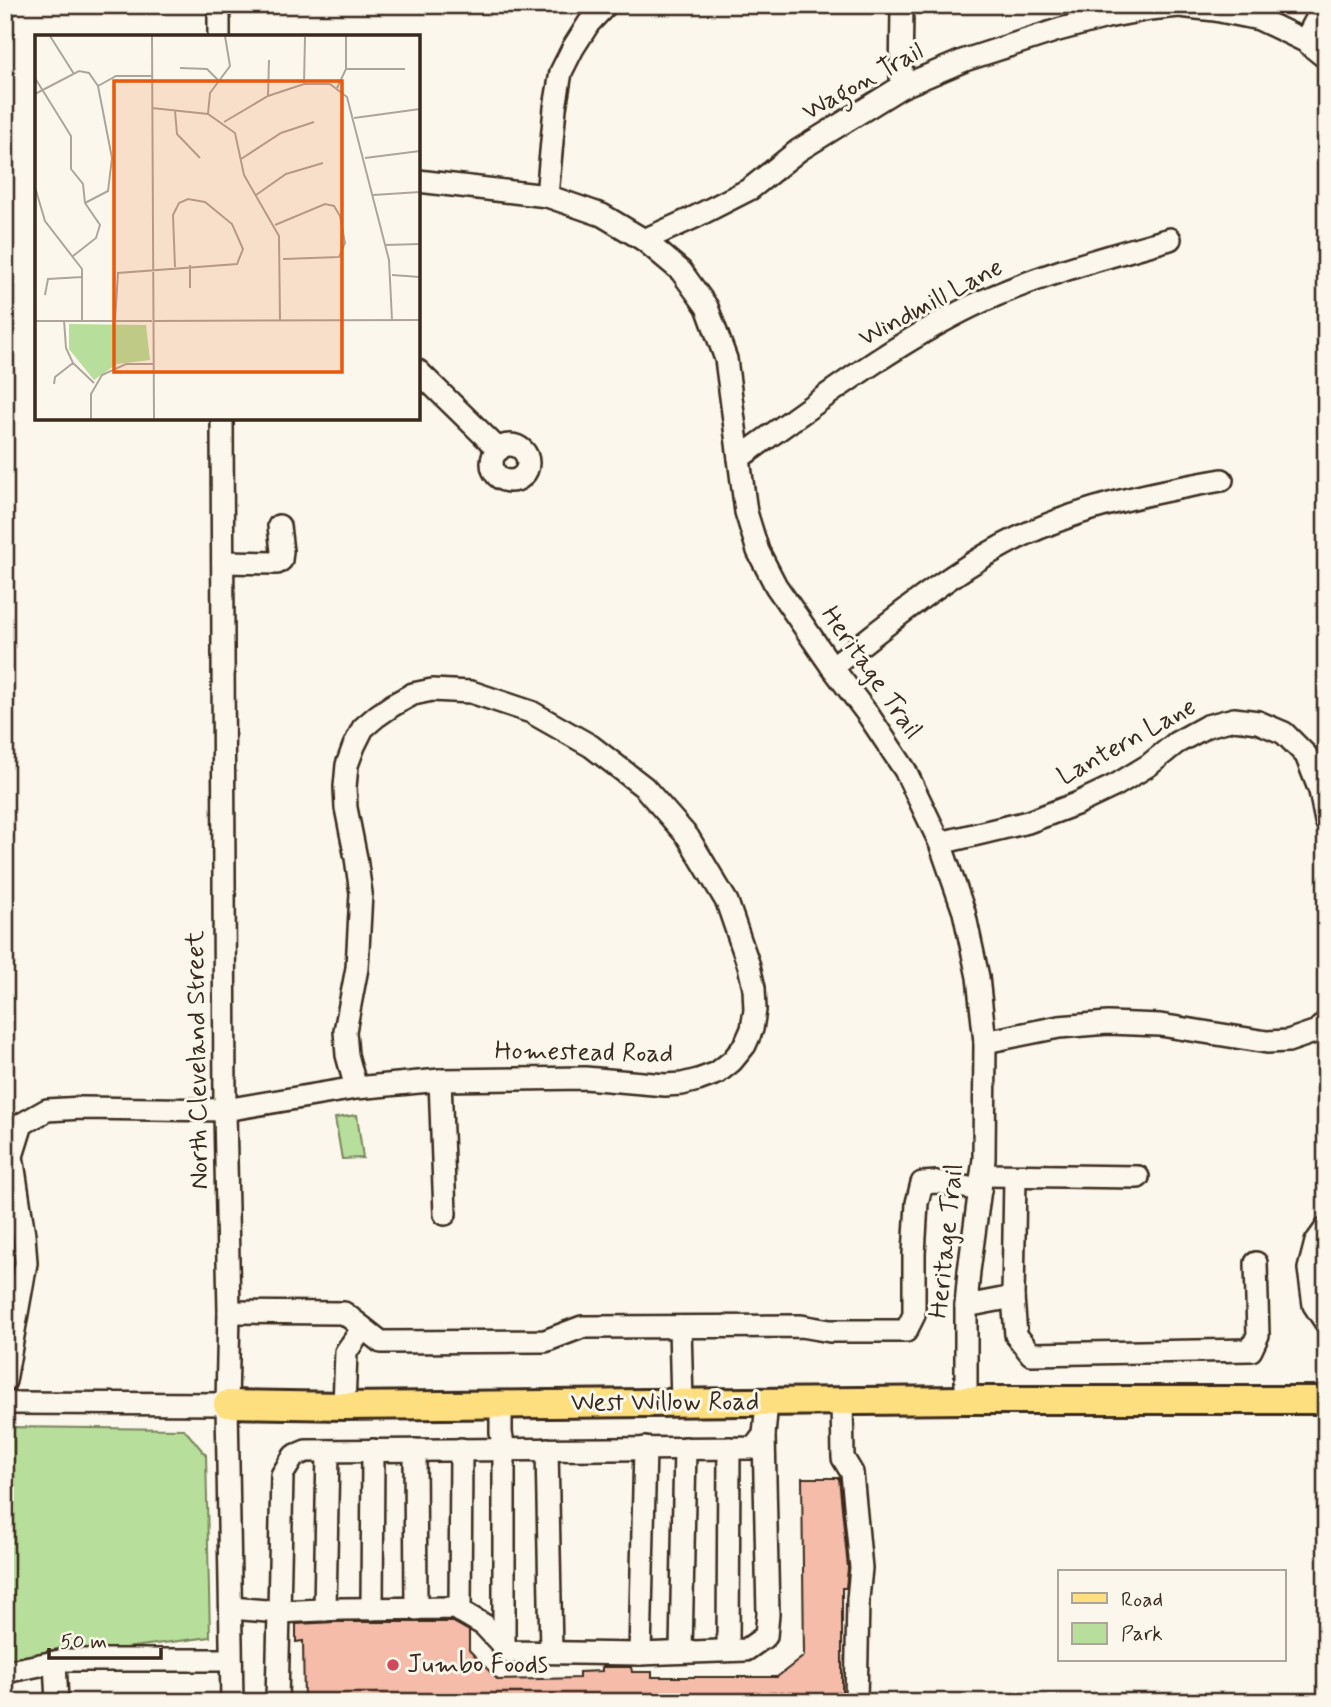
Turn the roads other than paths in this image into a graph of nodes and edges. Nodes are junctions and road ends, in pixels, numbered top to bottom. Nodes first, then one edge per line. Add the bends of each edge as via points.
1 (219, 5) edge
2 (606, 5) edge
3 (902, 5) edge
4 (1324, 5) edge
5 (1108, 11) edge
6 (219, 35) edge
7 (1305, 41) junction
8 (1326, 58) edge
9 (901, 87) junction
10 (420, 181) edge
11 (547, 196) junction
12 (1170, 239) dead end
13 (644, 240) junction
14 (420, 374) edge
15 (222, 420) edge
16 (499, 450) dead end
17 (739, 458) junction
18 (1222, 480) dead end
19 (279, 526) dead end
20 (223, 562) junction
21 (832, 667) junction
22 (1326, 821) edge
23 (940, 843) junction
24 (1326, 1022) edge
25 (985, 1042) junction
26 (440, 1080) junction
27 (356, 1088) junction
28 (225, 1111) junction
29 (1015, 1176) junction
30 (1138, 1178) dead end
31 (981, 1183) junction
32 (445, 1213) dead end
33 (1326, 1228) edge
34 (1256, 1263) dead end
35 (1013, 1297) junction
36 (967, 1306) junction
37 (229, 1312) junction
38 (1326, 1323) edge
39 (680, 1326) junction
40 (363, 1328) junction
41 (5, 1381) edge
42 (967, 1400) junction
43 (1326, 1400) edge
44 (842, 1401) junction
45 (766, 1402) junction
46 (5, 1403) edge
47 (682, 1403) junction
48 (227, 1404) junction
49 (501, 1404) junction
50 (344, 1406) junction
51 (764, 1435) junction
52 (645, 1448) junction
53 (685, 1448) junction
54 (729, 1448) junction
55 (461, 1449) junction
56 (503, 1449) junction
57 (547, 1449) junction
58 (373, 1450) junction
59 (415, 1450) junction
60 (328, 1451) junction
61 (231, 1608) junction
62 (372, 1609) junction
63 (416, 1609) junction
64 (325, 1610) junction
65 (460, 1611) junction
66 (279, 1612) junction
67 (504, 1646) junction
68 (728, 1650) junction
69 (551, 1653) junction
70 (681, 1653) junction
71 (640, 1654) junction
72 (232, 1661) junction
73 (55, 1662) junction
74 (5, 1672) edge
75 (57, 1702) edge
76 (232, 1702) edge
77 (277, 1702) edge
78 (856, 1702) edge

1 - 6 street
2 - 11 street via 589,23 561,72
3 - 9 street
4 - 7 street
5 - 7 street, Wagon Trail via 1178,6 1215,10 1259,19
5 - 9 street, Wagon Trail
7 - 8 street, Wagon Trail
9 - 13 street, Wagon Trail via 799,150 750,189
10 - 11 street, Heritage Trail
11 - 13 street, Heritage Trail via 602,215
12 - 17 street, Windmill Lane via 1088,262 973,306 872,364
13 - 17 street, Heritage Trail via 681,271 707,307 726,359
14 - 16 street
15 - 20 street, North Cleveland Street
17 - 21 street, Heritage Trail via 746,512 758,551 776,586
18 - 21 street via 1127,498 1053,522 1004,545 963,569
19 - 20 street via 282,551 277,563
20 - 28 street, North Cleveland Street
21 - 23 street, Heritage Trail via 905,770
22 - 23 street, Lantern Lane via 1306,755 1284,733 1258,722 1234,719 1207,726 1116,785 1076,804 1028,822
23 - 25 street, Heritage Trail via 964,912
24 - 25 street via 1317,1031 1289,1041 1108,1023 1059,1027
25 - 31 street, Heritage Trail
26 - 27 street, Homestead Road
26 - 27 street, Homestead Road via 690,1082 717,1073 732,1061 745,1045 755,1010 749,966 727,902 688,837 644,787 591,746 531,712 452,690 413,694 393,705 363,728 347,765 346,808 361,893 357,968 345,1040
26 - 32 street
27 - 28 street, Homestead Road
28 - 37 street, North Cleveland Street
28 - 41 street, Homestead Road via 47,1110 22,1124 12,1156 26,1263
29 - 30 street
29 - 31 street
29 - 35 street
31 - 36 street, Heritage Trail
31 - 39 street via 922,1184 917,1203 914,1315 906,1331
33 - 38 street via 1316,1242 1309,1269 1314,1305
34 - 35 street via 1258,1335 1251,1350 1031,1354 1016,1335
35 - 36 street
36 - 42 street, Heritage Trail
37 - 40 street via 344,1313
37 - 48 street, North Cleveland Street
39 - 40 street via 582,1327 545,1341 381,1342
39 - 47 street
40 - 50 street via 346,1352
42 - 43 main road, West Willow Road
42 - 44 main road, West Willow Road
44 - 45 main road, West Willow Road
44 - 78 street via 843,1458 852,1473 860,1569
45 - 47 main road, West Willow Road
45 - 51 street
46 - 48 street, West Willow Road
47 - 49 main road, West Willow Road
48 - 50 main road, West Willow Road
48 - 61 street, North Cleveland Street
49 - 50 main road, West Willow Road
49 - 56 street
51 - 54 street via 754,1448
51 - 68 street via 765,1636 746,1650
52 - 53 street
52 - 57 street
52 - 71 street
53 - 54 street
53 - 70 street
54 - 68 street
55 - 56 street
55 - 59 street
55 - 65 street
56 - 57 street
56 - 67 street
57 - 69 street
58 - 59 street
58 - 60 street
58 - 62 street
59 - 63 street
60 - 64 street
60 - 66 street via 294,1456 282,1475
61 - 66 street
61 - 72 street, North Cleveland Street
62 - 63 street
62 - 64 street
63 - 65 street
64 - 66 street
65 - 67 street via 484,1625
66 - 77 street
67 - 69 street via 509,1652
68 - 70 street
69 - 71 street
70 - 71 street
72 - 73 street
72 - 76 street, North Cleveland Street
73 - 74 street
73 - 75 street

